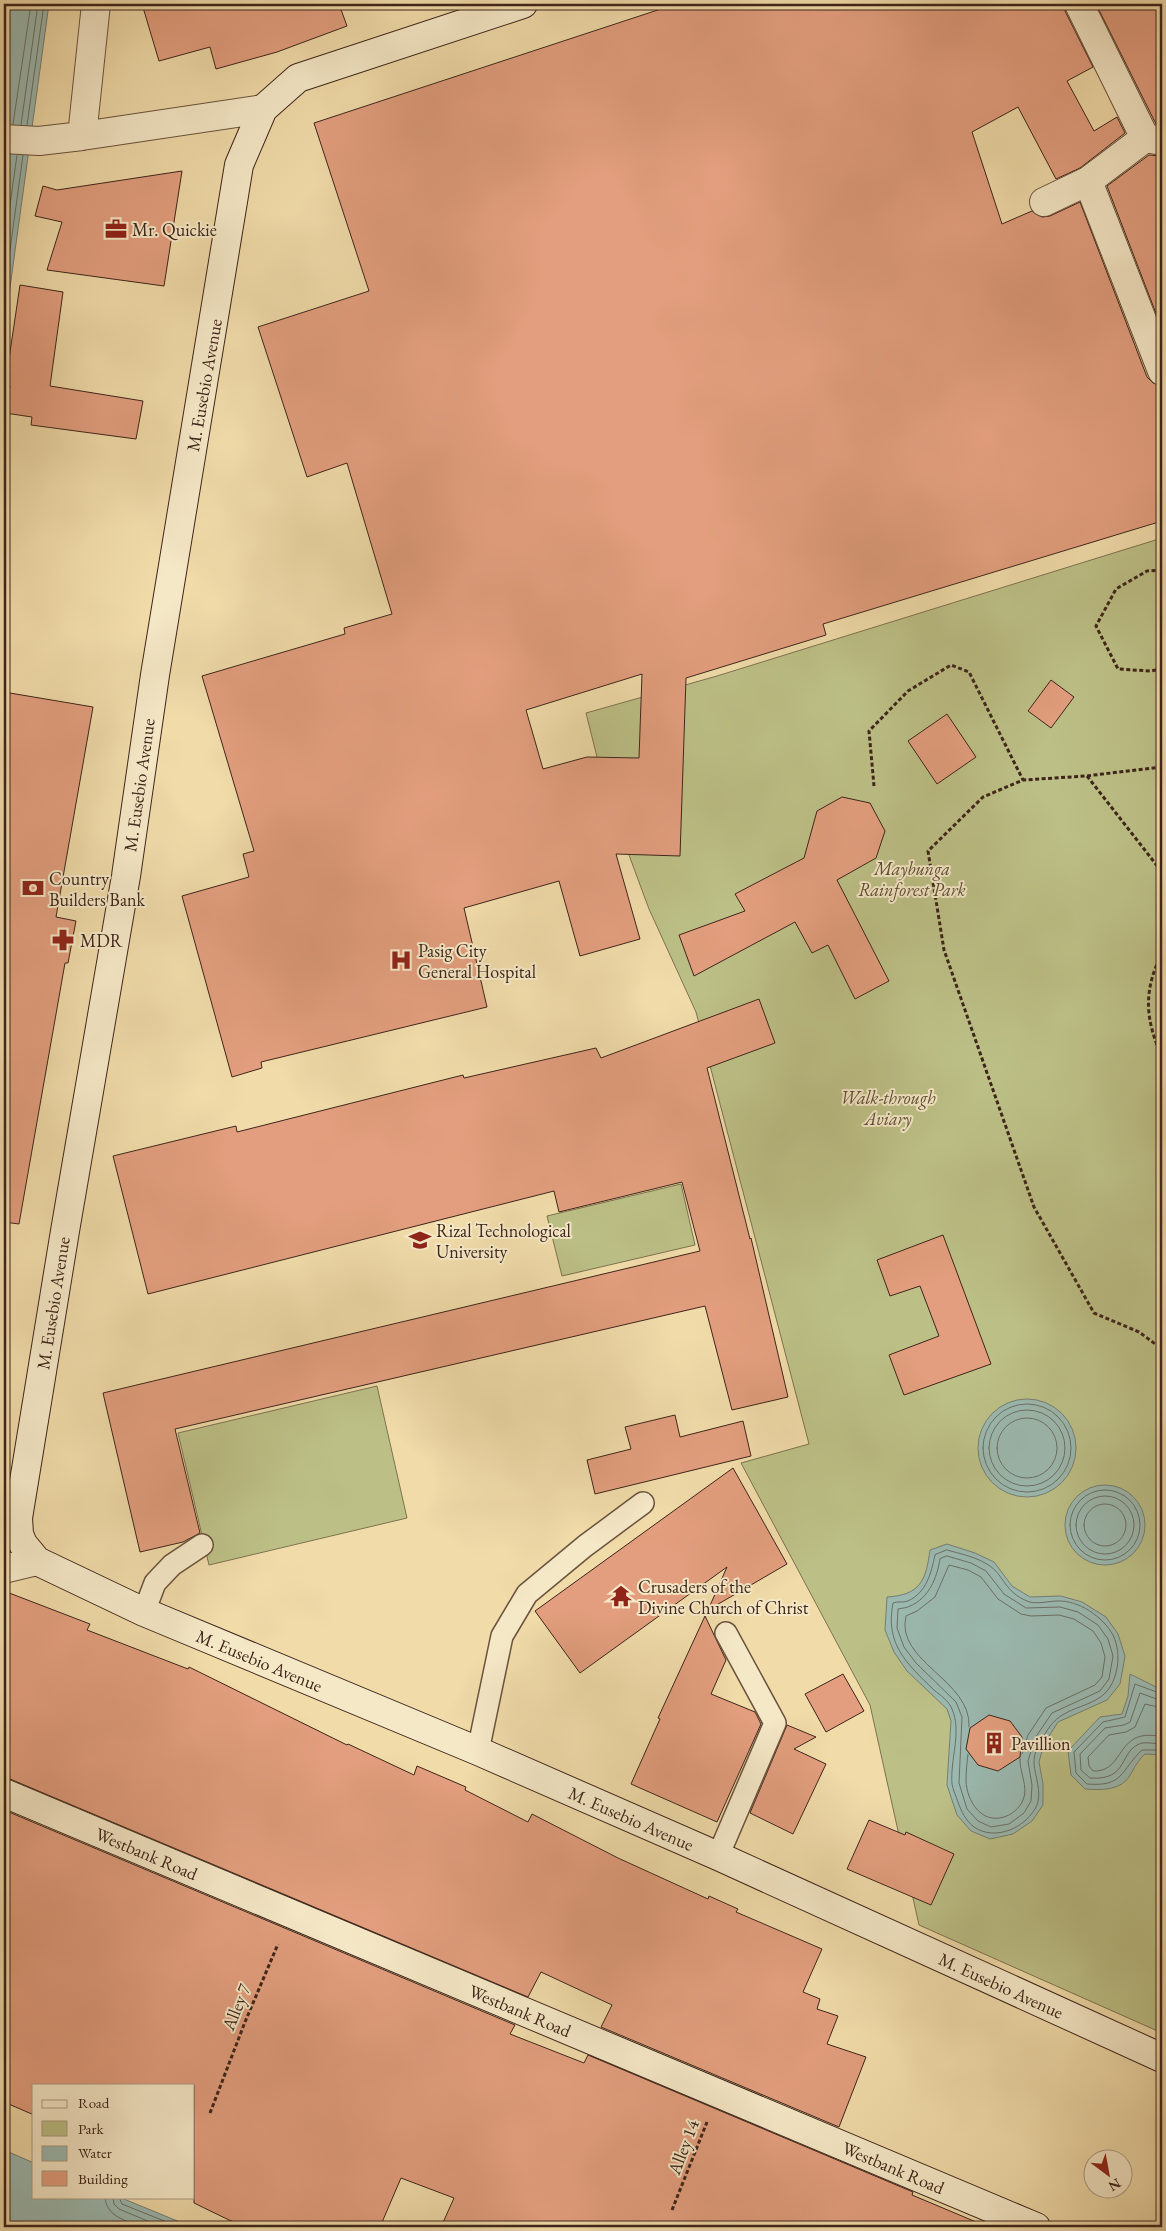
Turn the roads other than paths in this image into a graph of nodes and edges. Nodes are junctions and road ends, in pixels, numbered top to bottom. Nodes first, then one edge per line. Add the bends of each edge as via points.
1 (96, 4) edge
2 (523, 4) edge
3 (1079, 4) edge
4 (263, 109) junction
5 (82, 136) junction
6 (4, 139) edge
7 (1154, 140) edge
8 (1088, 181) junction
9 (1044, 202) dead end
10 (1162, 371) edge
11 (643, 1503) dead end
12 (202, 1545) dead end
13 (36, 1561) junction
14 (4, 1569) edge
15 (144, 1612) junction
16 (726, 1633) dead end
17 (478, 1751) junction
18 (4, 1792) edge
19 (718, 1856) junction
20 (1162, 2058) edge
21 (1036, 2227) edge

1 - 5 street
2 - 4 street, M. Eusebio Avenue via 298,78
3 - 7 street
4 - 5 street
4 - 13 street, M. Eusebio Avenue via 239,165 155,675 126,876 20,1509 19,1534
5 - 6 street via 39,141
7 - 8 street
8 - 9 street
8 - 10 street
11 - 17 lane via 527,1594 502,1636
12 - 15 lane via 172,1565 155,1584
13 - 14 street
13 - 15 street, M. Eusebio Avenue
15 - 17 street, M. Eusebio Avenue
16 - 19 lane via 775,1723
17 - 19 street, M. Eusebio Avenue
18 - 21 street, Westbank Road
19 - 20 street, M. Eusebio Avenue

